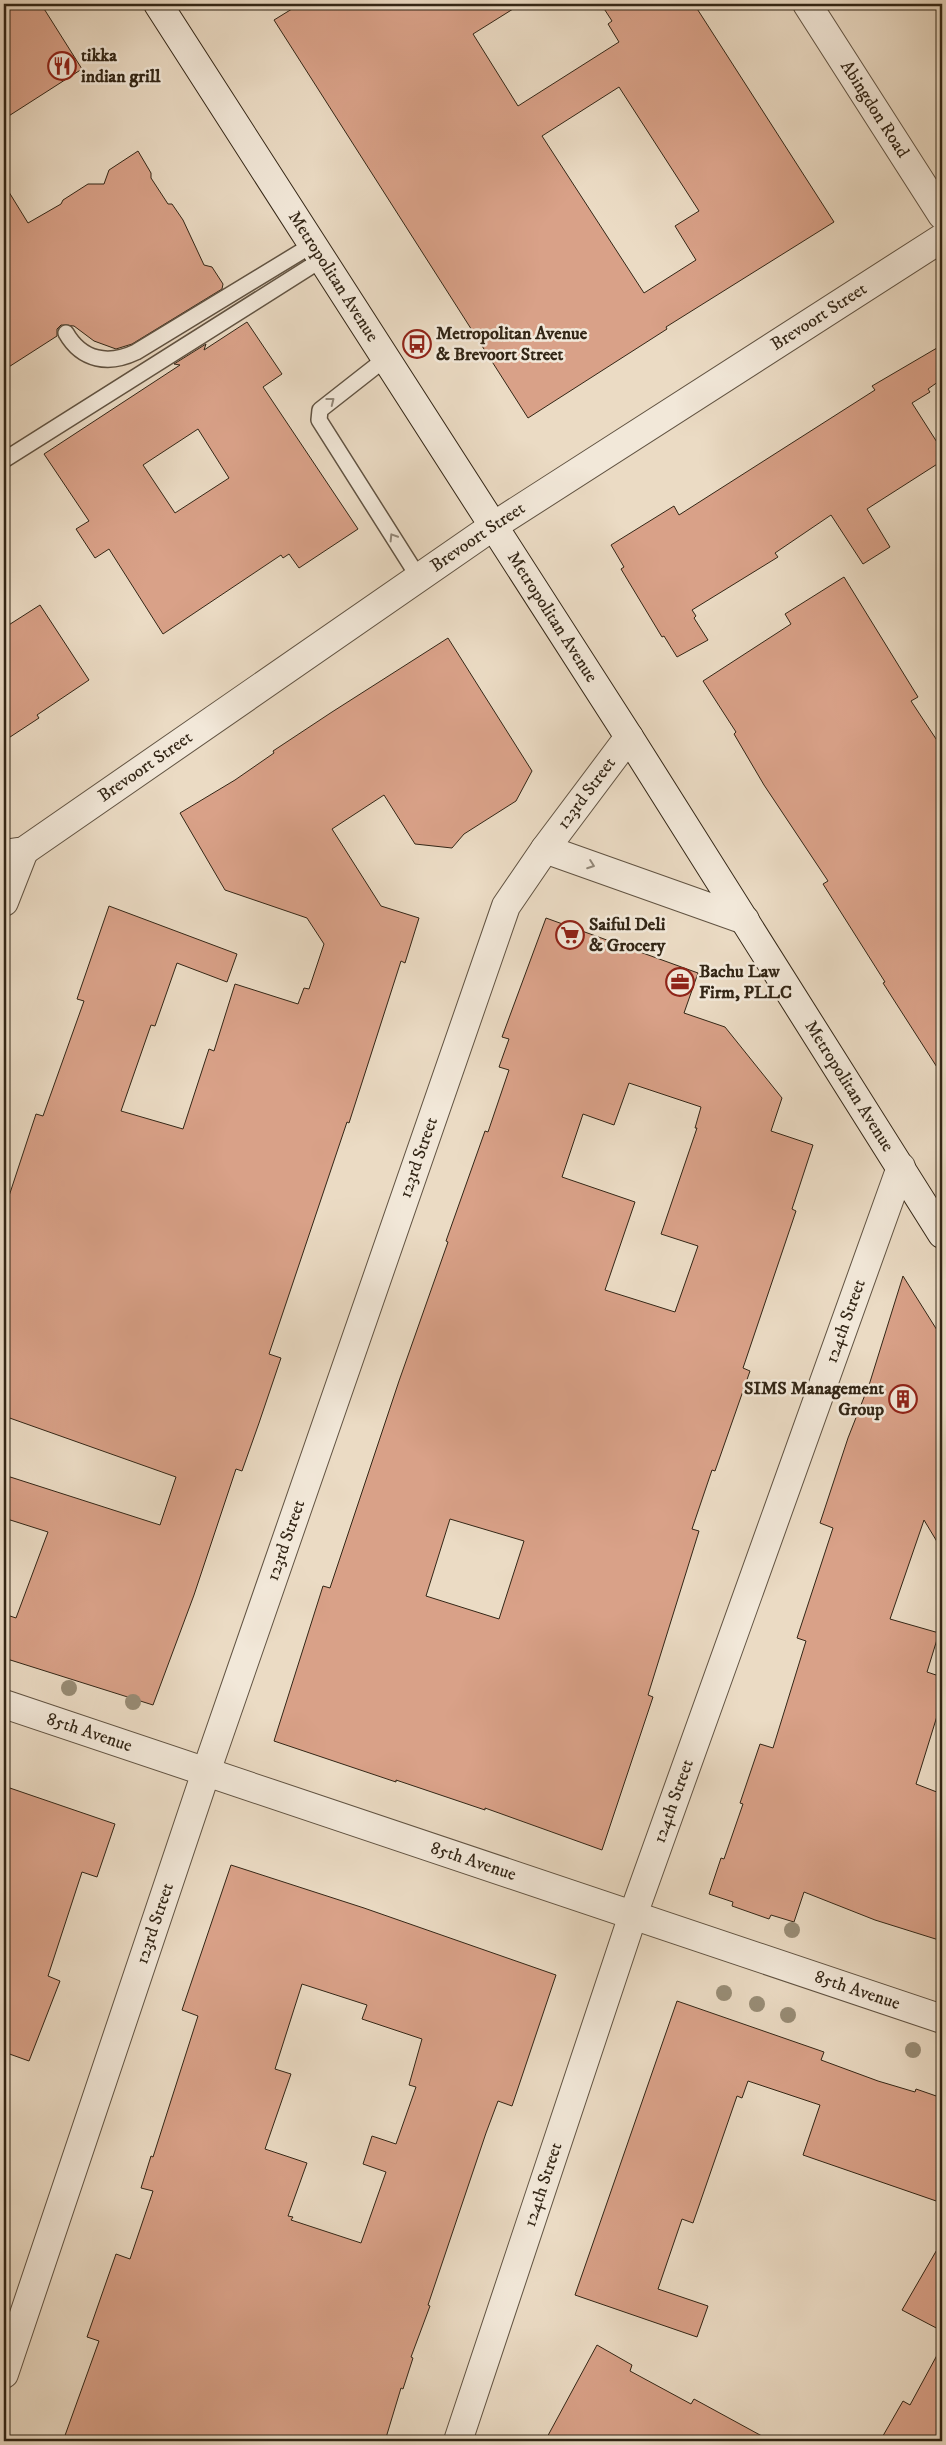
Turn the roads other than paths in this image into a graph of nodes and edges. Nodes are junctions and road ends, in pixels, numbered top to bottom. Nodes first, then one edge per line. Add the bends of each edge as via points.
1 (158, 4) edge
2 (807, 4) edge
3 (942, 215) edge
4 (942, 238) edge
5 (317, 252) junction
6 (66, 333) dead end
7 (385, 359) junction
8 (4, 460) edge
9 (492, 527) junction
10 (419, 578) junction
11 (629, 737) junction
12 (545, 849) junction
13 (14, 852) edge
14 (4, 902) edge
15 (745, 920) junction
16 (901, 1166) junction
17 (942, 1234) edge
18 (4, 1704) edge
19 (206, 1772) junction
20 (633, 1915) junction
21 (942, 2020) edge
22 (4, 2374) edge
23 (458, 2441) edge

1 - 5 street, Metropolitan Avenue
2 - 3 street, Abingdon Road
4 - 9 street, Brevoort Street
5 - 6 lane via 120,360 97,358 81,351
5 - 7 street, Metropolitan Avenue
5 - 8 lane
7 - 9 street, Metropolitan Avenue
10 -> 7 lane via 319,420 320,410
9 - 10 street, Brevoort Street
9 - 11 street, Metropolitan Avenue
10 - 13 street, Brevoort Street
11 - 12 street, 123rd Street
11 - 15 street, Metropolitan Avenue
12 -> 15 street
12 - 19 street, 123rd Street via 506,906
13 - 14 street
15 - 16 street, Metropolitan Avenue
16 - 17 street, Metropolitan Avenue
16 - 20 street, 124th Street
18 - 19 street, 85th Avenue
19 - 20 street, 85th Avenue
19 - 22 street, 123rd Street
20 - 21 street, 85th Avenue
20 - 23 street, 124th Street

